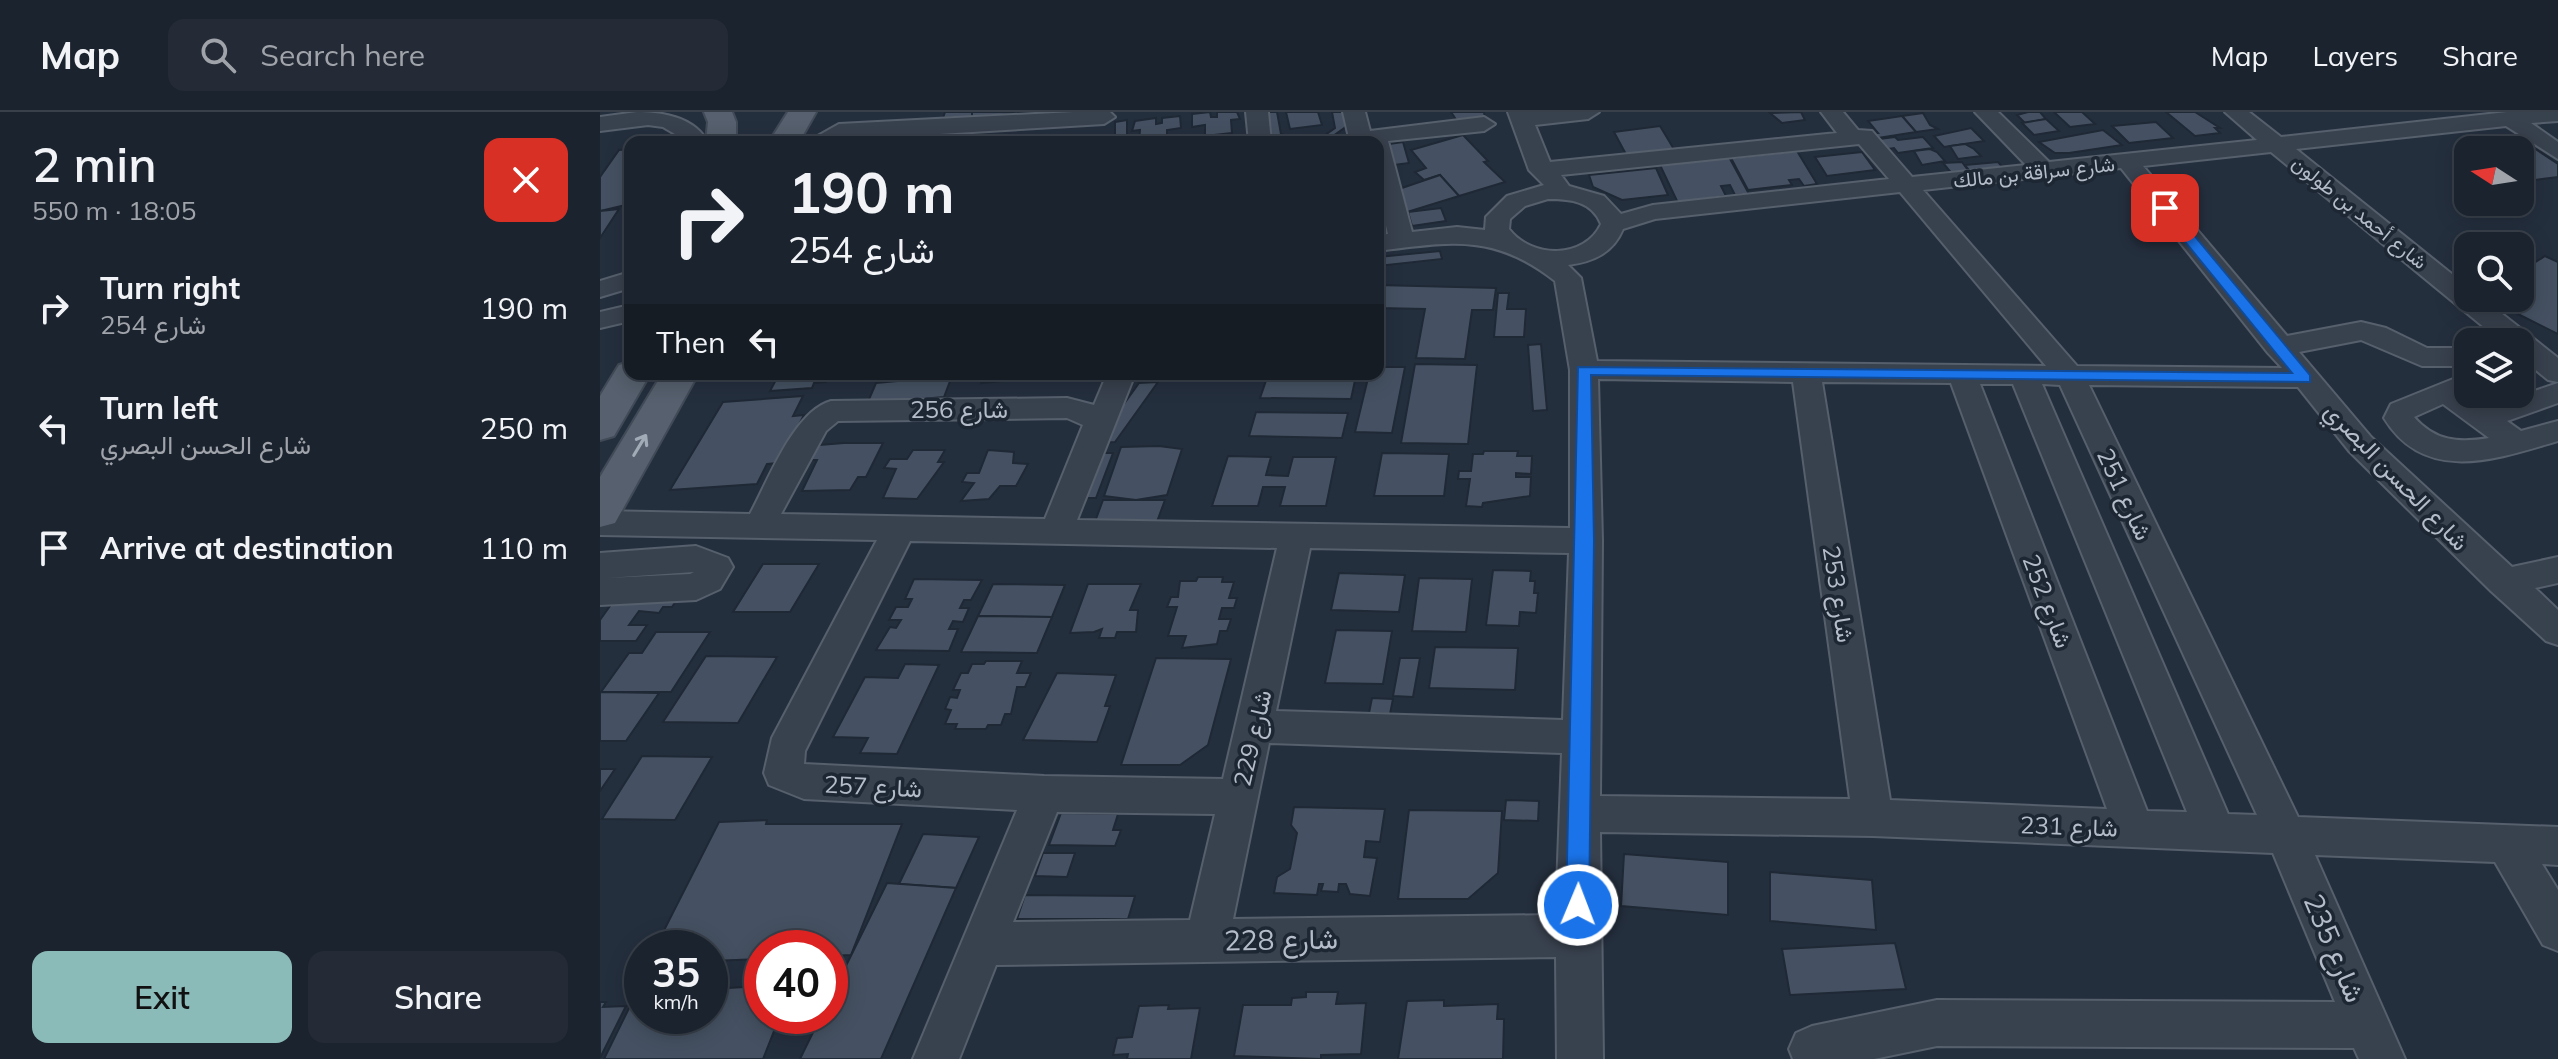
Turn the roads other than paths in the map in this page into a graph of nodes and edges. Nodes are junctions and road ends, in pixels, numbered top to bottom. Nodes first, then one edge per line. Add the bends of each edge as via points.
1 (718, 112) edge
2 (745, 112) edge
3 (802, 112) edge
4 (1257, 112) edge
5 (1354, 112) edge
6 (1588, 112) edge
7 (1832, 112) edge
8 (1986, 112) edge
9 (2236, 112) edge
10 (1104, 114) edge
11 (2558, 114) edge
12 (1520, 116) edge
13 (2437, 118) edge
14 (2509, 118) junction
15 (1484, 124) dead end
16 (601, 125) edge
17 (923, 127) edge
18 (692, 136) edge
19 (721, 136) edge
20 (741, 136) edge
21 (785, 136) edge
22 (829, 136) edge
23 (1105, 136) edge
24 (1259, 136) edge
25 (1360, 136) edge
26 (1376, 136) edge
27 (1853, 138) junction
28 (2279, 146) junction
29 (2558, 152) edge
30 (2127, 161) junction
31 (2045, 171) junction
32 (1538, 182) junction
33 (1909, 186) junction
34 (1384, 192) edge
35 (1608, 215) junction
36 (1501, 229) junction
37 (1390, 242) edge
38 (1564, 263) junction
39 (2487, 328) edge
40 (2278, 347) junction
41 (2454, 357) edge
42 (2534, 364) edge
43 (1584, 370) junction
44 (1806, 370) junction
45 (2558, 373) edge
46 (1962, 374) junction
47 (2024, 375) junction
48 (2070, 376) junction
49 (2305, 378) junction
50 (2534, 378) edge
51 (628, 380) edge
52 (677, 380) edge
53 (1119, 380) edge
54 (2454, 388) edge
55 (2558, 391) edge
56 (2474, 408) edge
57 (2483, 419) junction
58 (600, 427) edge
59 (1099, 428) junction
60 (2558, 431) edge
61 (2515, 442) junction
62 (600, 512) edge
63 (600, 523) edge
64 (759, 526) junction
65 (900, 528) junction
66 (1056, 531) junction
67 (1296, 536) junction
68 (1586, 541) junction
69 (600, 566) edge
70 (2558, 570) edge
71 (2503, 582) junction
72 (600, 592) edge
73 (2558, 631) edge
74 (1254, 726) junction
75 (1579, 737) junction
76 (1044, 794) junction
77 (1238, 797) junction
78 (1580, 814) junction
79 (1873, 818) junction
80 (2134, 828) junction
81 (2216, 833) junction
82 (2287, 837) junction
83 (2507, 844) junction
84 (2558, 846) edge
85 (2558, 930) edge
86 (1577, 936) junction
87 (1207, 940) junction
88 (984, 944) junction
89 (2375, 1042) edge
90 (1812, 1049) dead end
91 (936, 1059) edge
92 (1580, 1059) edge

1 - 19 main road
2 - 20 main road
3 - 21 main road
4 - 24 street
5 - 25 street
6 - 12 street
7 - 27 street
8 - 31 street
9 - 28 street, شارع أحمد بن طولون
10 - 17 street
10 - 23 street
11 - 14 street, شارع سراقة بن مالك
12 - 32 street
13 - 14 street, شارع سراقة بن مالك
13 - 28 street, شارع سراقة بن مالك
14 - 29 street
15 - 26 street
16 - 18 street via 639,116 664,117
17 - 22 street via 839,131
27 - 32 street
27 - 33 street, شارع 251 via 1864,136
28 - 30 street, شارع سراقة بن مالك
28 - 39 street, شارع أحمد بن طولون
30 - 31 street, شارع سراقة بن مالك
30 - 40 street, شارع الحسن البصري
31 - 33 street, شارع سراقة بن مالك
32 - 35 street
32 - 36 street via 1508,206
33 - 35 street, شارع سراقة بن مالك
33 - 48 street, شارع 251
34 - 37 street
35 - 38 street via 1603,243
36 - 37 street
36 - 38 street via 1520,252
38 - 43 street
40 - 41 street via 2361,331 2422,357
40 - 49 street, شارع الحسن البصري
42 - 45 street, شارع أحمد بن طولون
43 - 44 street
43 - 68 street
44 - 46 street
44 - 79 street, شارع 253
46 - 47 street
46 - 80 street, شارع 252
47 - 48 street
47 - 81 street
48 - 49 street
48 - 82 street, شارع 251
49 - 71 street, شارع الحسن البصري via 2360,444
50 - 55 street
51 - 58 main road
62 -> 52 main road
53 - 59 street
54 - 61 street via 2401,411 2405,429 2442,451 2460,453
55 - 57 street
56 - 57 street
57 - 61 street
59 - 64 street, شارع 256 via 1091,414 1067,408 831,411 814,425
59 - 66 street
60 - 61 street
63 - 64 street
64 - 65 street
65 - 66 street
65 - 76 street, شارع 257 via 786,750 783,773 804,782
66 - 67 street
67 - 68 street
67 - 74 street, شارع 229
68 - 75 street
69 - 72 street via 696,559 716,567 696,587
70 - 71 street
71 - 73 street, شارع الحسن البصري
74 - 75 street
74 - 77 street, شارع 229
75 - 78 street
76 - 77 street, شارع 257
76 - 88 street
77 - 87 street, شارع 229
78 - 79 street, شارع 231
78 - 86 street
79 - 80 street, شارع 231
80 - 81 street, شارع 231
81 - 82 street, شارع 231
82 - 83 street, شارع 231
82 - 89 street, شارع 235
83 - 84 street, شارع 231
83 - 85 street
86 - 87 street, شارع 228
86 - 92 street
87 - 88 street, شارع 228
88 - 91 street
89 - 90 street via 1937,1023

